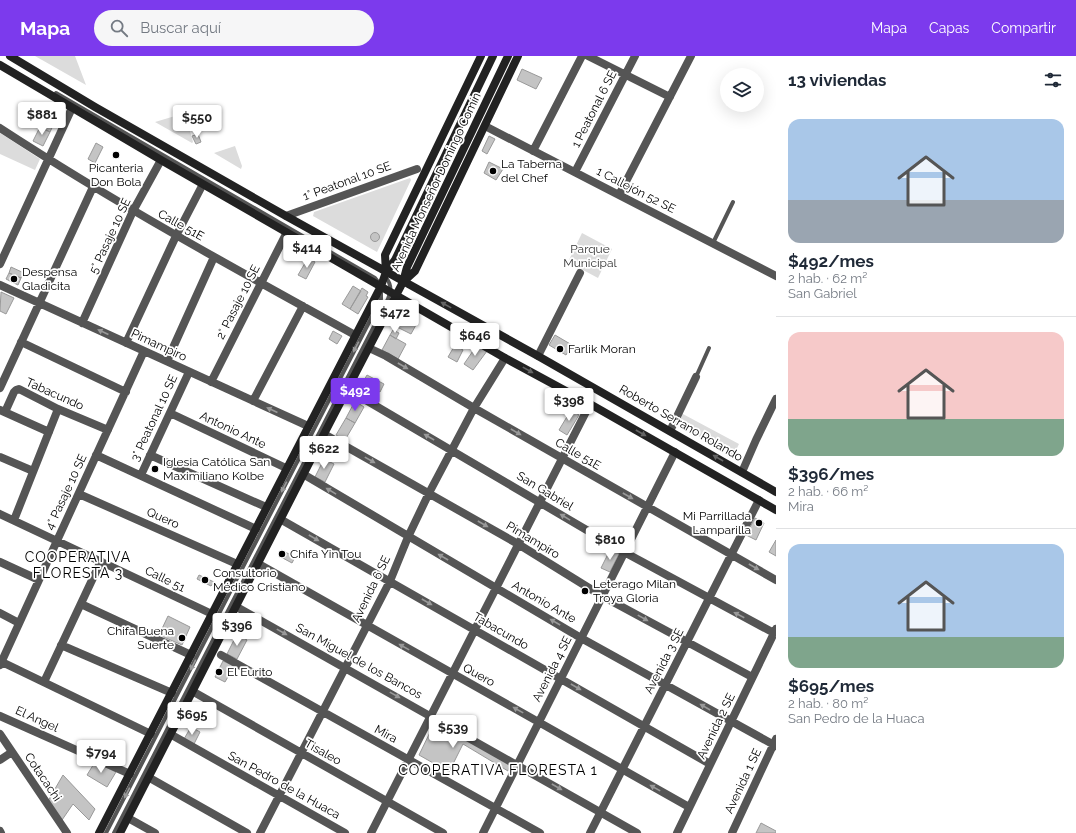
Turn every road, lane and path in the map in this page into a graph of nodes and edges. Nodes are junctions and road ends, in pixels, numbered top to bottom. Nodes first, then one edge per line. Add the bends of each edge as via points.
1 (4, 56) edge
2 (10, 56) edge
3 (481, 56) edge
4 (493, 56) edge
5 (508, 56) edge
6 (518, 56) edge
7 (582, 56) edge
8 (588, 56) edge
9 (635, 56) edge
10 (691, 56) edge
11 (0, 61) edge
12 (0, 65) edge
13 (500, 73) junction
14 (626, 75) junction
15 (508, 77) junction
16 (463, 94) junction
17 (670, 97) junction
18 (472, 99) junction
19 (72, 108) junction
20 (485, 126) junction
21 (0, 128) edge
22 (533, 151) junction
23 (49, 160) junction
24 (161, 160) junction
25 (417, 169) dead end
26 (575, 172) junction
27 (203, 184) junction
28 (93, 187) junction
29 (619, 195) junction
30 (733, 202) dead end
31 (133, 211) junction
32 (286, 216) junction
33 (287, 232) junction
34 (176, 236) junction
35 (713, 243) junction
36 (214, 257) junction
37 (0, 264) edge
38 (385, 273) junction
39 (580, 273) dead end
40 (776, 276) edge
41 (403, 282) junction
42 (261, 283) junction
43 (0, 285) edge
44 (381, 286) junction
45 (394, 293) junction
46 (39, 303) junction
47 (303, 306) junction
48 (82, 323) junction
49 (355, 335) junction
50 (21, 342) junction
51 (126, 343) junction
52 (369, 348) junction
53 (709, 348) dead end
54 (144, 351) junction
55 (538, 356) junction
56 (505, 358) junction
57 (167, 361) junction
58 (189, 372) junction
59 (696, 377) joint
60 (211, 382) junction
61 (0, 388) edge
62 (347, 389) junction
63 (126, 392) junction
64 (776, 399) edge
65 (253, 401) junction
66 (590, 404) junction
67 (474, 408) junction
68 (58, 409) junction
69 (2, 411) edge
70 (170, 413) junction
71 (308, 426) junction
72 (108, 430) junction
73 (670, 431) junction
74 (49, 432) junction
75 (324, 434) junction
76 (452, 451) junction
77 (674, 452) junction
78 (96, 455) junction
79 (150, 455) junction
80 (0, 457) edge
81 (562, 458) junction
82 (286, 468) junction
83 (33, 471) junction
84 (742, 472) junction
85 (303, 474) junction
86 (141, 475) junction
87 (776, 492) edge
88 (429, 493) junction
89 (79, 494) junction
90 (759, 500) junction
91 (540, 502) junction
92 (266, 507) junction
93 (647, 507) junction
94 (776, 510) edge
95 (0, 514) edge
96 (280, 519) junction
97 (14, 520) junction
98 (256, 529) junction
99 (408, 536) junction
100 (57, 541) junction
101 (518, 544) junction
102 (624, 552) junction
103 (731, 555) junction
104 (101, 561) junction
105 (0, 562) edge
106 (257, 563) junction
107 (237, 564) junction
108 (39, 580) junction
109 (776, 580) edge
110 (390, 581) junction
111 (496, 588) junction
112 (602, 596) junction
113 (709, 599) junction
114 (81, 604) junction
115 (236, 606) junction
116 (0, 613) edge
117 (212, 614) junction
118 (19, 623) junction
119 (367, 626) junction
120 (475, 630) junction
121 (775, 631) edge
122 (581, 638) junction
123 (687, 643) junction
124 (61, 645) junction
125 (191, 655) junction
126 (221, 655) dead end
127 (0, 662) edge
128 (345, 667) junction
129 (452, 674) junction
130 (752, 677) junction
131 (561, 678) junction
132 (44, 682) junction
133 (665, 685) junction
134 (192, 691) junction
135 (172, 693) junction
136 (323, 712) junction
137 (0, 716) edge
138 (431, 716) junction
139 (539, 722) junction
140 (731, 722) junction
141 (645, 726) junction
142 (0, 734) edge
143 (151, 734) junction
144 (170, 734) junction
145 (775, 743) edge
146 (12, 752) junction
147 (301, 753) junction
148 (0, 760) edge
149 (408, 760) junction
150 (710, 764) junction
151 (517, 765) junction
152 (623, 770) junction
153 (130, 774) junction
154 (148, 777) junction
155 (279, 796) junction
156 (387, 802) junction
157 (689, 807) junction
158 (495, 808) junction
159 (601, 813) junction
160 (128, 818) junction
161 (67, 833) edge
162 (100, 833) edge
163 (106, 833) edge
164 (114, 833) edge
165 (120, 833) edge
166 (154, 833) edge
167 (247, 833) edge
168 (260, 833) edge
169 (345, 833) edge
170 (371, 833) edge
171 (443, 833) edge
172 (483, 833) edge
173 (540, 833) edge
174 (590, 833) edge
175 (637, 833) edge
176 (677, 833) edge
177 (732, 833) edge

1 - 38 lane, Roberto Serrano Rolando via 75,99
2 - 32 main road, Roberto Serrano Rolando
3 - 16 main road, Avenida Monseñor Domingo Comín
4 - 18 main road, Avenida Monseñor Domingo Comín
5 - 13 main road, Avenida Monseñor Domingo Comín
6 - 15 main road, Avenida Monseñor Domingo Comín
7 - 22 street
8 - 14 street
9 - 14 street, 1 Peatonal 6 SE
10 - 17 street
11 - 44 lane via 375,278
12 - 19 main road
13 - 15 main road
13 - 41 main road, Avenida Monseñor Domingo Comín via 407,267
14 - 17 street
14 - 26 street, 1 Peatonal 6 SE
15 - 20 main road, Avenida Monseñor Domingo Comín
16 - 18 main road
16 - 38 main road, Avenida Monseñor Domingo Comín via 385,255
17 - 29 street
18 - 38 main road, Avenida Monseñor Domingo Comín via 395,260
19 - 23 street
19 - 24 main road
20 - 22 street, 1 Callejón 52 SE
20 - 41 main road, Avenida Monseñor Domingo Comín via 416,271
21 - 23 street, Calle 51E
22 - 26 street, 1 Callejón 52 SE
23 - 28 street, Calle 51E
23 - 37 street
24 - 27 main road
24 - 31 street, 5° Pasaje 10 SE
25 - 32 street, 1° Peatonal 10 SE
26 - 29 street, 1 Callejón 52 SE
27 - 33 main road
27 - 34 street
28 - 31 street, Calle 51E
28 - 46 street
29 - 35 street, 1 Callejón 52 SE
30 - 35 lane
31 - 34 street, Calle 51E
31 - 48 street, 5° Pasaje 10 SE
32 - 38 main road, Roberto Serrano Rolando
33 - 42 street, 2° Pasaje 10 SE
33 - 44 main road
34 - 36 street, Calle 51E
34 - 51 street
35 - 40 street, 1 Callejón 52 SE
36 - 42 street, Calle 51E
36 - 57 street, 3° Peatonal 10 SE
38 - 41 main road, Roberto Serrano Rolando
38 - 44 main road
38 - 45 lane
39 - 55 street
41 - 45 main road
55 -> 41 main road, Roberto Serrano Rolando
42 - 47 street, Calle 51E
42 - 60 street, 2° Pasaje 10 SE
43 - 46 street, Pimampiro
44 - 45 main road
44 - 49 main road
44 -> 163 lane via 381,298
45 - 52 main road
45 - 56 main road
45 - 164 lane
46 - 48 street, Pimampiro
46 - 50 street
47 - 49 street, Calle 51E
47 - 65 street
51 -> 48 street, Pimampiro
49 - 71 main road
50 - 61 street
50 - 63 street
51 - 54 street, Pimampiro
52 - 62 main road
52 -> 67 street, Calle 51E
53 - 59 lane
54 - 57 street, Pimampiro
54 - 63 street, 4° Pasaje 10 SE
55 - 73 main road, Roberto Serrano Rolando
56 -> 66 main road
56 - 67 street, Avenida 6 SE
57 - 58 street, Pimampiro
58 - 60 street, Pimampiro
58 - 70 street, 3° Peatonal 10 SE
59 - 73 street
60 - 65 street, Pimampiro
62 - 75 main road
76 -> 62 street, San Gabriel
63 - 72 street, 4° Pasaje 10 SE
64 - 84 street
71 -> 65 street, Pimampiro
66 -> 77 main road
66 - 81 street
67 - 76 street, Avenida 6 SE
67 -> 81 street, Calle 51E
68 - 69 street, Tabacundo via 16,390
68 - 72 street, Tabacundo
68 - 74 street
69 - 74 street
70 - 79 street, 3° Peatonal 10 SE
70 - 82 street, Antonio Ante
71 - 82 main road
72 - 78 street, 4° Pasaje 10 SE
84 -> 73 main road, Roberto Serrano Rolando
74 - 83 street
75 - 85 main road
75 -> 88 street, Pimampiro
76 - 88 street, Avenida 6 SE
76 - 91 street, San Gabriel
77 - 90 main road
77 - 93 street, Avenida 4 SE
78 - 86 street
78 - 89 street, 4° Pasaje 10 SE
79 - 86 street, 3° Peatonal 10 SE
79 - 92 street
80 - 83 street
81 - 91 street
81 -> 93 street, Calle 51E
82 - 92 main road
83 - 97 street
84 - 87 main road, Roberto Serrano Rolando
85 - 96 main road
99 -> 85 street, Antonio Ante
86 - 98 street
88 - 99 street, Avenida 6 SE
88 -> 101 street, Pimampiro
89 - 100 street, 4° Pasaje 10 SE
89 - 107 street, Quero
90 - 94 main road
90 - 103 street, Avenida 3 SE
91 - 101 street
102 -> 91 street, San Gabriel
92 - 98 main road
93 - 102 street, Avenida 4 SE
93 - 103 street, Calle 51E
95 - 97 street, Calle 51
96 - 106 main road
96 -> 110 street, Tabacundo
97 - 100 street, Calle 51
98 - 107 main road
99 - 110 street, Avenida 6 SE
111 -> 99 street, Antonio Ante
100 - 104 street, Calle 51
100 - 108 street, 4° Pasaje 10 SE
101 - 111 street
101 - 112 street, Pimampiro
102 - 112 street, Avenida 4 SE
102 - 113 street, San Gabriel
103 -> 109 street, Calle 51E
103 - 113 street, Avenida 3 SE
104 - 114 street
104 - 117 street, Calle 51
105 - 108 street
106 - 115 main road
106 - 119 street, Quero
107 - 117 main road
108 - 118 street, 4° Pasaje 10 SE
110 - 119 street, Avenida 6 SE
110 -> 120 street, Tabacundo
111 - 120 street
122 -> 111 street, Antonio Ante
112 - 122 street, Avenida 4 SE
112 -> 123 street, Pimampiro
121 -> 113 street, San Gabriel
113 - 123 street, Avenida 3 SE
114 - 124 street
114 - 125 street
115 -> 128 street, San Miguel de los Bancos
115 - 134 main road
116 - 118 street
117 - 125 main road
118 - 127 street, 4° Pasaje 10 SE
119 - 128 street, Avenida 6 SE
129 -> 119 street, Quero
120 - 129 street
120 - 131 street, Tabacundo
121 - 130 street, Avenida 2 SE
122 - 131 street, Avenida 4 SE
122 - 133 street, Antonio Ante
123 - 130 street, Pimampiro
123 - 133 street, Avenida 3 SE
124 - 132 street
124 - 135 street
125 - 135 main road
126 - 136 street, Mira
127 - 132 street
128 - 136 street, Avenida 6 SE
128 -> 138 street, San Miguel de los Bancos
129 - 138 street
139 -> 129 street, Quero
130 - 140 street, Avenida 2 SE
131 - 139 street, Avenida 4 SE
131 -> 141 street, Tabacundo
132 - 143 street
140 -> 133 street, Antonio Ante
133 - 141 street, Avenida 3 SE
134 - 144 main road
134 - 147 street, Tisaleo
135 - 143 main road
136 - 147 street, Avenida 6 SE
136 - 149 street, Mira
137 - 153 street, El Angel
138 - 149 street
138 - 151 street, San Miguel de los Bancos
139 - 151 street, Avenida 4 SE
139 - 152 street, Quero
140 - 145 street, Antonio Ante
140 - 150 street, Avenida 2 SE
141 - 150 street, Tabacundo
141 - 152 street, Avenida 3 SE
142 - 146 street, Cotacachi
143 - 153 main road
144 - 154 main road
144 - 155 street, San Pedro de la Huaca
145 - 177 street, Avenida 1 SE
146 - 148 street
146 - 161 street, Cotacachi
147 - 155 street, Avenida 6 SE
147 - 156 street, Tisaleo
149 - 156 street
149 - 158 street, Mira
150 - 157 street, Avenida 2 SE
151 - 158 street, Avenida 4 SE
151 -> 159 street, San Miguel de los Bancos
157 -> 152 street, Quero
152 - 159 street, Avenida 3 SE
153 - 162 main road
154 - 160 main road
154 - 167 street
155 - 168 street, Avenida 6 SE
155 - 169 street, San Pedro de la Huaca
156 - 170 street
156 - 171 street, Tisaleo
157 - 176 street, Avenida 2 SE
158 - 172 street, Avenida 4 SE
158 - 173 street, Mira
159 - 174 street, Avenida 3 SE
159 - 175 street, San Miguel de los Bancos
160 - 165 main road
160 - 166 street

